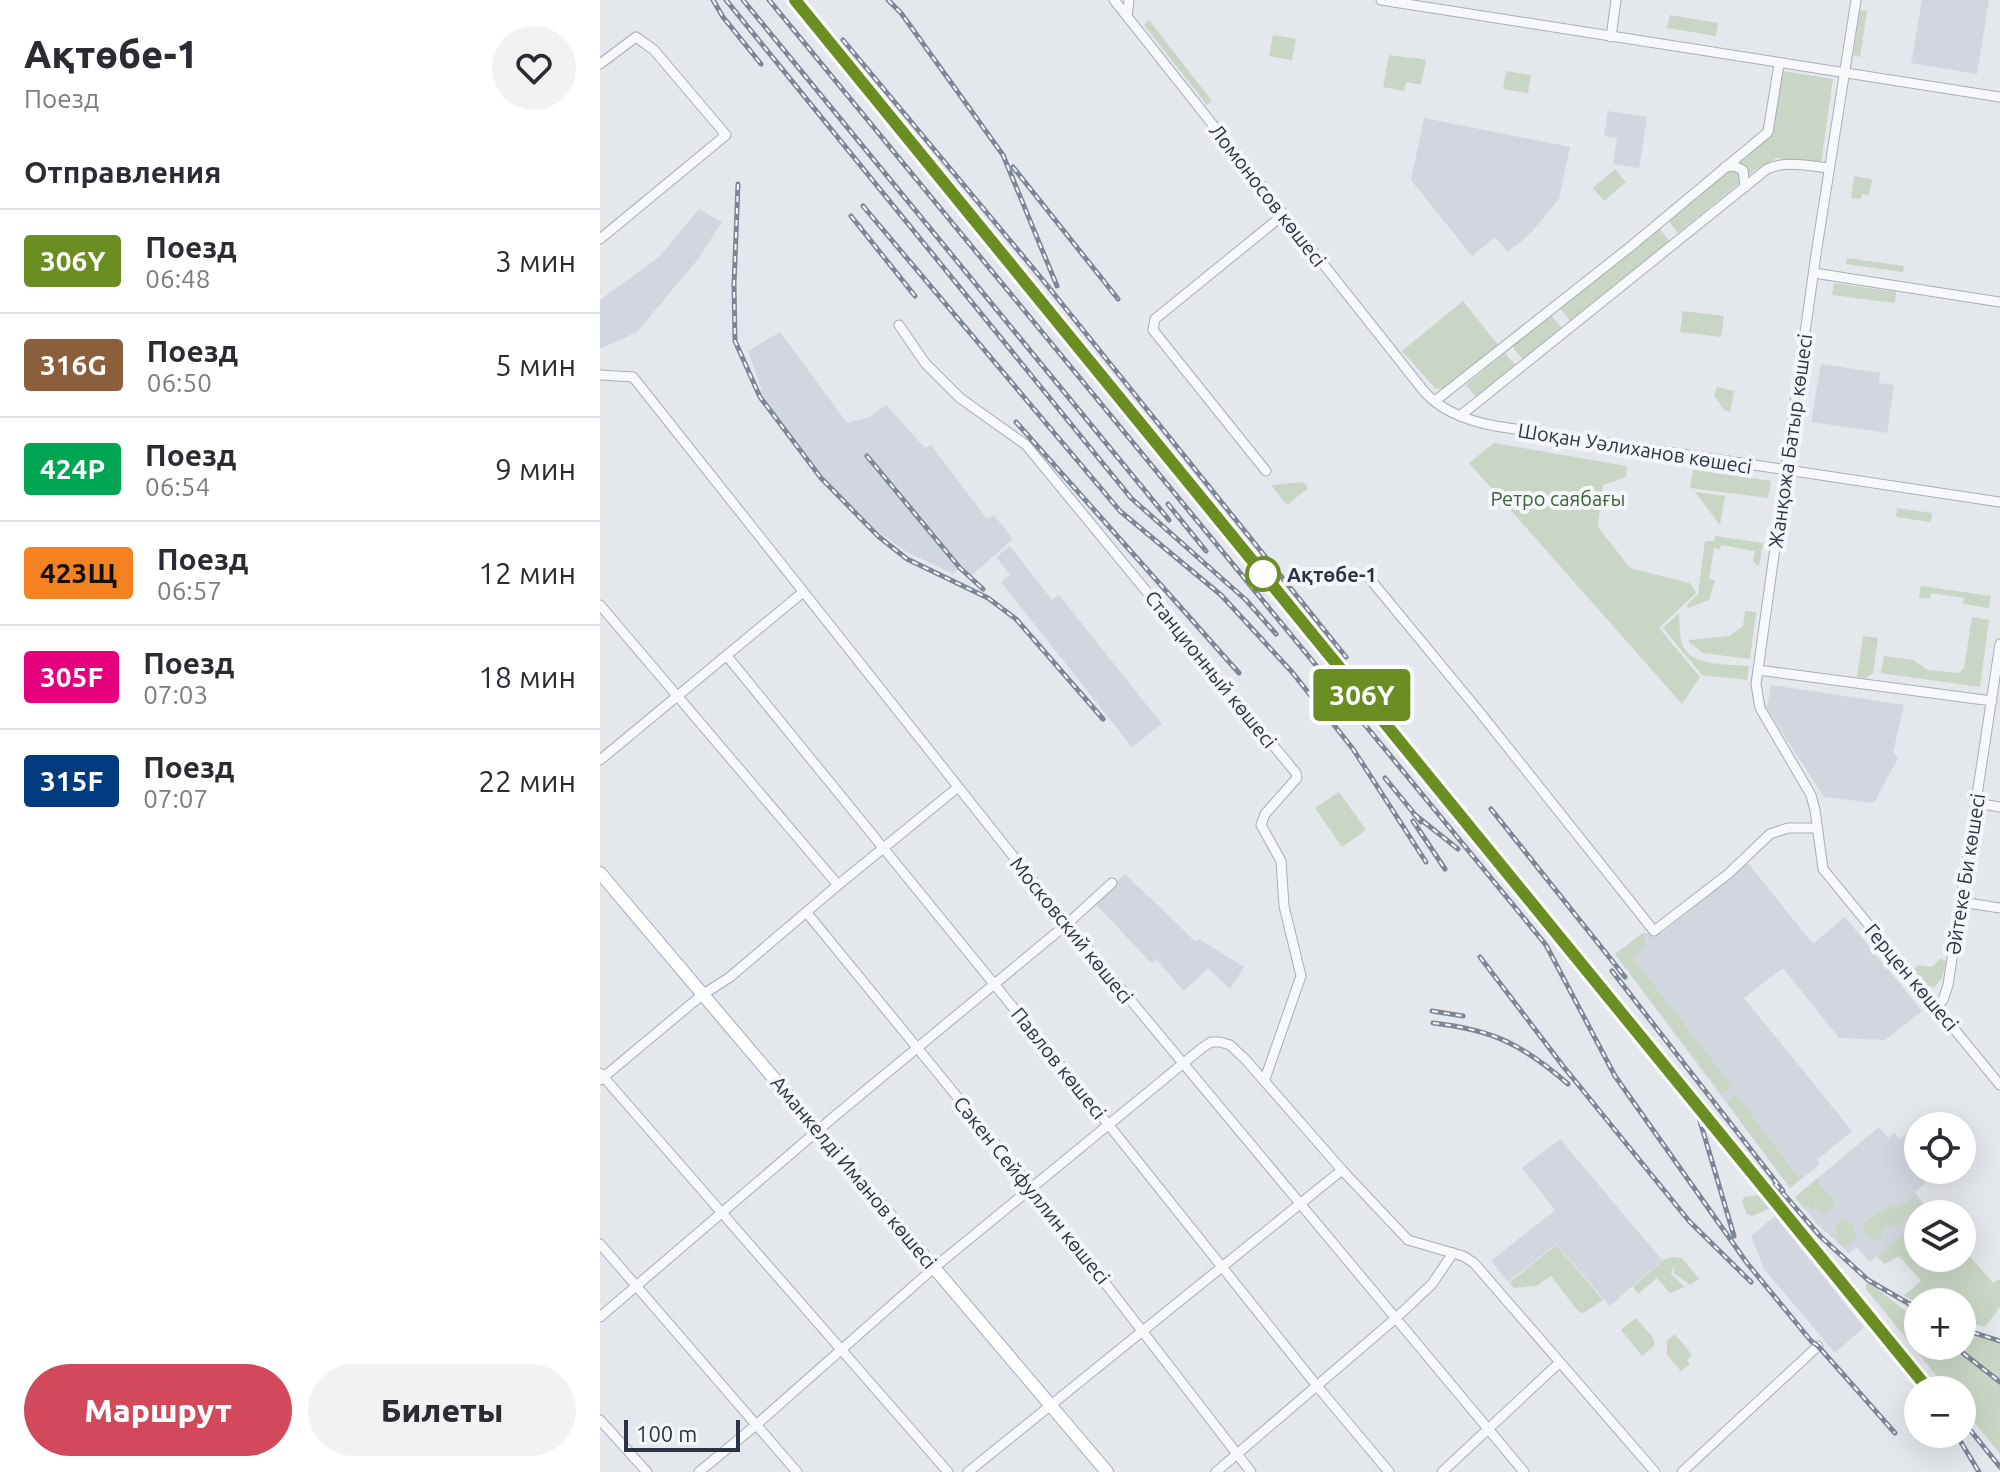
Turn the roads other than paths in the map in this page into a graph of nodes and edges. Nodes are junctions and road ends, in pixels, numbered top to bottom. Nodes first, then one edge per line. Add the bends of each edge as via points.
1 (1114, 0) edge
2 (1129, 0) edge
3 (1381, 0) edge
4 (1616, 0) edge
5 (1856, 0) edge
6 (1127, 16) junction
7 (1611, 37) junction
8 (600, 64) edge
9 (1779, 64) junction
10 (1845, 73) junction
11 (2000, 97) edge
12 (1725, 167) junction
13 (1829, 168) junction
14 (1745, 187) junction
15 (1283, 215) junction
16 (600, 239) edge
17 (1814, 273) junction
18 (2000, 302) edge
19 (899, 325) dead end
20 (600, 375) edge
21 (1423, 390) joint
22 (1435, 401) junction
23 (1460, 416) junction
24 (1266, 471) dead end
25 (1785, 472) junction
26 (2000, 502) edge
27 (1370, 579) dead end
28 (802, 593) junction
29 (600, 605) edge
30 (2000, 644) edge
31 (727, 656) junction
32 (1758, 670) junction
33 (1995, 695) edge
34 (679, 697) junction
35 (600, 760) edge
36 (957, 788) junction
37 (1976, 803) junction
38 (2000, 807) edge
39 (1817, 828) junction
40 (883, 848) junction
41 (1823, 869) joint
42 (600, 873) edge
43 (1112, 883) dead end
44 (838, 885) junction
45 (1961, 902) junction
46 (2000, 908) edge
47 (807, 913) junction
48 (1067, 924) junction
49 (995, 984) junction
50 (702, 995) junction
51 (1936, 1006) junction
52 (918, 1047) junction
53 (1181, 1064) junction
54 (601, 1077) edge
55 (1265, 1079) junction
56 (2000, 1085) edge
57 (1108, 1124) junction
58 (818, 1129) junction
59 (1342, 1170) junction
60 (1031, 1187) junction
61 (1299, 1205) junction
62 (721, 1213) junction
63 (600, 1244) edge
64 (1453, 1253) junction
65 (1222, 1266) junction
66 (935, 1267) junction
67 (636, 1286) junction
68 (600, 1317) edge
69 (1396, 1318) junction
70 (1142, 1329) junction
71 (1818, 1346) dead end
72 (842, 1350) junction
73 (1559, 1363) junction
74 (1317, 1386) junction
75 (1050, 1404) junction
76 (600, 1420) edge
77 (756, 1425) junction
78 (1489, 1429) junction
79 (1237, 1455) junction
80 (647, 1472) edge
81 (699, 1472) edge
82 (797, 1472) edge
83 (948, 1472) edge
84 (968, 1472) edge
85 (1107, 1472) edge
86 (1216, 1472) edge
87 (1251, 1472) edge
88 (1389, 1472) edge
89 (1442, 1472) edge
90 (1524, 1472) edge
91 (1655, 1472) edge
92 (1682, 1472) edge

1 - 6 street, Ломоносов көшесі
2 - 6 street
3 - 7 street
4 - 7 street
5 - 10 street, Жанқожа Батыр көшесі
6 - 15 street, Ломоносов көшесі
7 - 9 street
8 - 16 street via 636,37 654,50 726,135
9 - 10 street
9 - 12 street via 1770,129
10 - 11 street
10 - 13 street, Жанқожа Батыр көшесі
12 - 14 street via 1743,170
12 - 22 street
13 - 14 street via 1775,165
13 - 17 street, Жанқожа Батыр көшесі
14 - 23 street
15 - 21 street, Ломоносов көшесі
15 - 24 street via 1152,325
17 - 18 street
17 - 25 street, Жанқожа Батыр көшесі
19 - 55 street, Станционный көшесі via 925,363 960,398 1026,445 1296,773 1261,825 1281,861 1284,906 1301,976
20 - 28 street, Московский көшесі via 633,377
21 - 22 street, Шоқан Уәлиханов көшесі
22 - 23 street, Шоқан Уәлиханов көшесі
23 - 25 street, Шоқан Уәлиханов көшесі
25 - 26 street, Шоқан Уәлиханов көшесі
25 - 32 street, Жанқожа Батыр көшесі
27 - 39 street via 1654,931 1770,834
28 - 31 street
28 - 36 street, Московский көшесі
29 - 34 street
30 - 33 street, Әйтеке Би көшесі
31 - 34 street
31 - 40 street, Павлов көшесі
32 - 33 street
32 - 39 street, Жанқожа Батыр көшесі via 1760,708 1811,795
33 - 37 street, Әйтеке Би көшесі
34 - 35 street
34 - 44 street
36 - 40 street
36 - 48 street, Московский көшесі
37 - 38 street
37 - 45 street, Әйтеке Би көшесі
39 - 41 street, Жанқожа Батыр көшесі
40 - 44 street
40 - 49 street, Павлов көшесі
41 - 51 street, Герцен көшесі
42 - 50 main road, Аманкелді Иманов көшесі
43 - 48 street
44 - 47 street
45 - 46 street
45 - 51 street, Әйтеке Би көшесі via 1948,985
47 - 50 street
47 - 52 street, Сәкен Сейфуллин көшесі
48 - 49 street
48 - 53 street, Московский көшесі
49 - 52 street
49 - 57 street, Павлов көшесі
50 - 54 street
50 - 58 main road, Аманкелді Иманов көшесі
51 - 56 street, Герцен көшесі
52 - 58 street
52 - 60 street, Сәкен Сейфуллин көшесі
53 - 55 street via 1211,1042 1220,1042 1230,1045
53 - 57 street
53 - 61 street, Московский көшесі
54 - 62 street
55 - 59 street
57 - 60 street
57 - 65 street, Павлов көшесі
58 - 62 street
58 - 66 main road, Аманкелді Иманов көшесі
59 - 61 street
59 - 64 street via 1408,1240
60 - 66 street
60 - 70 street, Сәкен Сейфуллин көшесі
61 - 65 street
61 - 69 street, Московский көшесі
62 - 67 street
62 - 72 street
63 - 67 street
64 - 69 street via 1432,1284
64 - 73 street via 1474,1263
65 - 70 street
65 - 74 street, Павлов көшесі
66 - 72 street
66 - 75 main road, Аманкелді Иманов көшесі
67 - 68 street
67 - 77 street
69 - 74 street
69 - 78 street, Московский көшесі
70 - 75 street
70 - 79 street, Сәкен Сейфуллин көшесі
71 - 92 street
72 - 77 street
72 - 83 street
73 - 78 street
73 - 91 street
74 - 79 street
74 - 88 street, Павлов көшесі
75 - 84 street
75 - 85 main road, Аманкелді Иманов көшесі
76 - 80 street
77 - 81 street
77 - 82 street
78 - 89 street
78 - 90 street, Московский көшесі
79 - 86 street
79 - 87 street, Сәкен Сейфуллин көшесі

